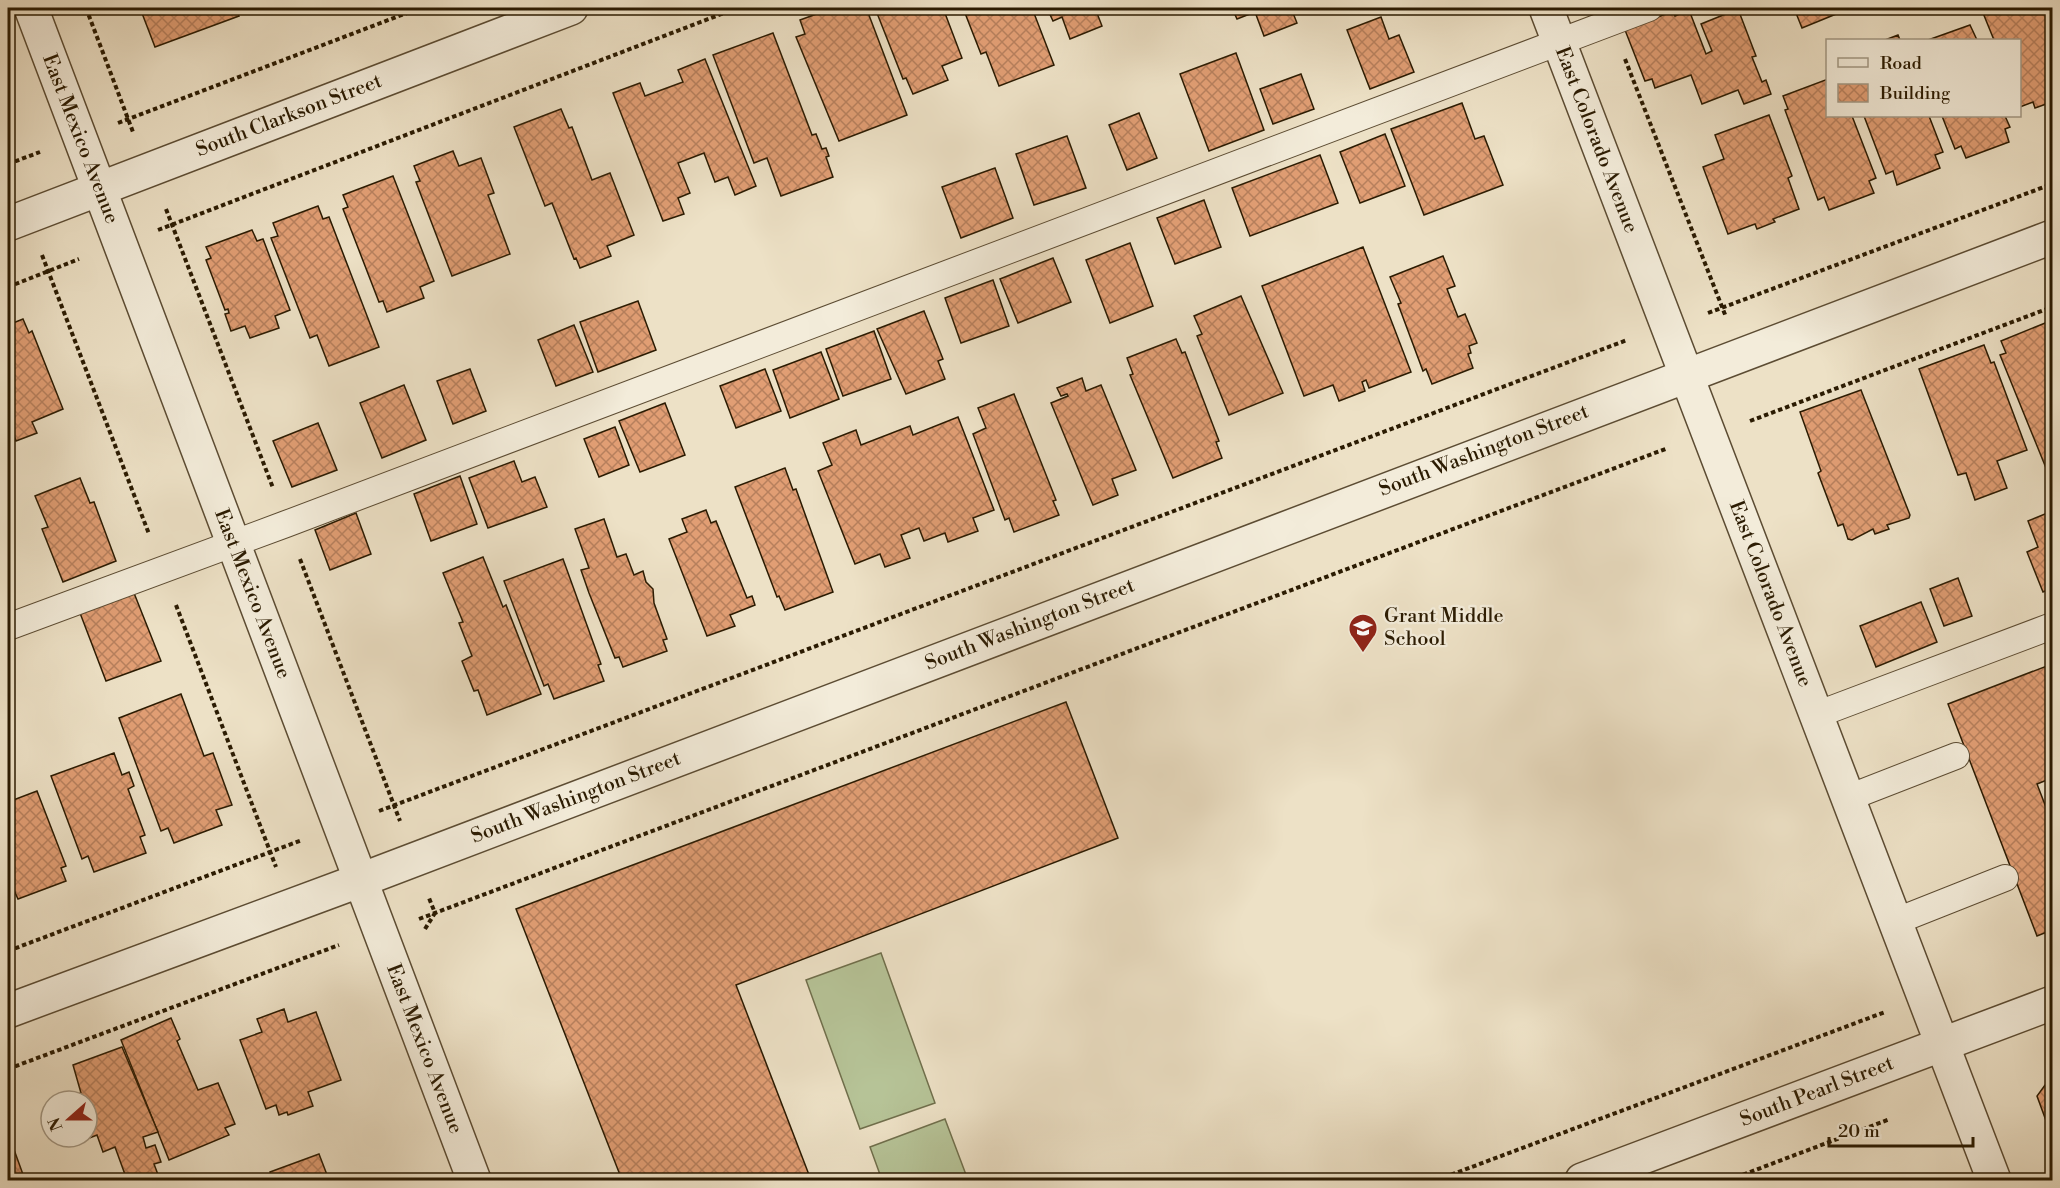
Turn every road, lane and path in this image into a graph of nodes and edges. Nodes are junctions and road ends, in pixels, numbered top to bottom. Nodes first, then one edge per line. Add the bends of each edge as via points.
1 (31, 8) edge
2 (86, 8) edge
3 (420, 8) edge
4 (571, 8) edge
5 (737, 8) edge
6 (1546, 8) edge
7 (1649, 8) edge
8 (1611, 22) junction
9 (1559, 41) junction
10 (128, 119) junction
11 (109, 127) dead end
12 (135, 137) dead end
13 (41, 151) dead end
14 (8, 164) edge
15 (2052, 184) edge
16 (99, 189) junction
17 (8, 224) edge
18 (153, 232) dead end
19 (2052, 237) edge
20 (78, 259) dead end
21 (8, 286) edge
22 (2052, 307) edge
23 (1722, 308) junction
24 (1705, 315) dead end
25 (1728, 324) dead end
26 (1627, 340) dead end
27 (1686, 374) junction
28 (1745, 423) dead end
29 (1668, 448) dead end
30 (233, 544) junction
31 (2052, 626) edge
32 (8, 627) edge
33 (1816, 715) junction
34 (1956, 756) dead end
35 (1848, 798) junction
36 (374, 813) dead end
37 (303, 840) dead end
38 (2005, 878) dead end
39 (361, 880) junction
40 (416, 920) dead end
41 (1894, 922) junction
42 (343, 943) dead end
43 (8, 951) edge
44 (2052, 1003) edge
45 (8, 1011) edge
46 (1888, 1011) dead end
47 (1941, 1045) junction
48 (8, 1068) edge
49 (1890, 1119) dead end
50 (474, 1180) edge
51 (1437, 1180) edge
52 (1582, 1180) edge
53 (1729, 1180) edge
54 (1994, 1180) edge

1 - 16 street, East Mexico Avenue
2 - 10 path
3 - 10 path
4 - 16 street, South Clarkson Street
5 - 18 path
6 - 9 street, East Colorado Avenue
7 - 8 lane
8 - 9 lane
8 - 23 path
9 - 27 street, East Colorado Avenue
9 - 30 lane
10 - 11 path
10 - 12 path
13 - 14 path
15 - 23 path
16 - 17 street, South Clarkson Street
16 - 30 street, East Mexico Avenue
19 - 27 street, South Washington Street
20 - 21 path
22 - 28 path
23 - 24 path
23 - 25 path
26 - 36 path
27 - 33 street, East Colorado Avenue
27 - 39 street, South Washington Street
29 - 40 path
30 - 32 lane
30 - 39 street, East Mexico Avenue
31 - 33 lane
33 - 35 street, East Colorado Avenue
34 - 35 lane
35 - 41 street, East Colorado Avenue
37 - 43 path
38 - 41 lane
39 - 45 street, South Washington Street
39 - 50 street, East Mexico Avenue
41 - 47 street, East Colorado Avenue
42 - 48 path
44 - 47 street, South Pearl Street
46 - 51 path
47 - 52 street, South Pearl Street
47 - 54 street, East Colorado Avenue
49 - 53 path

